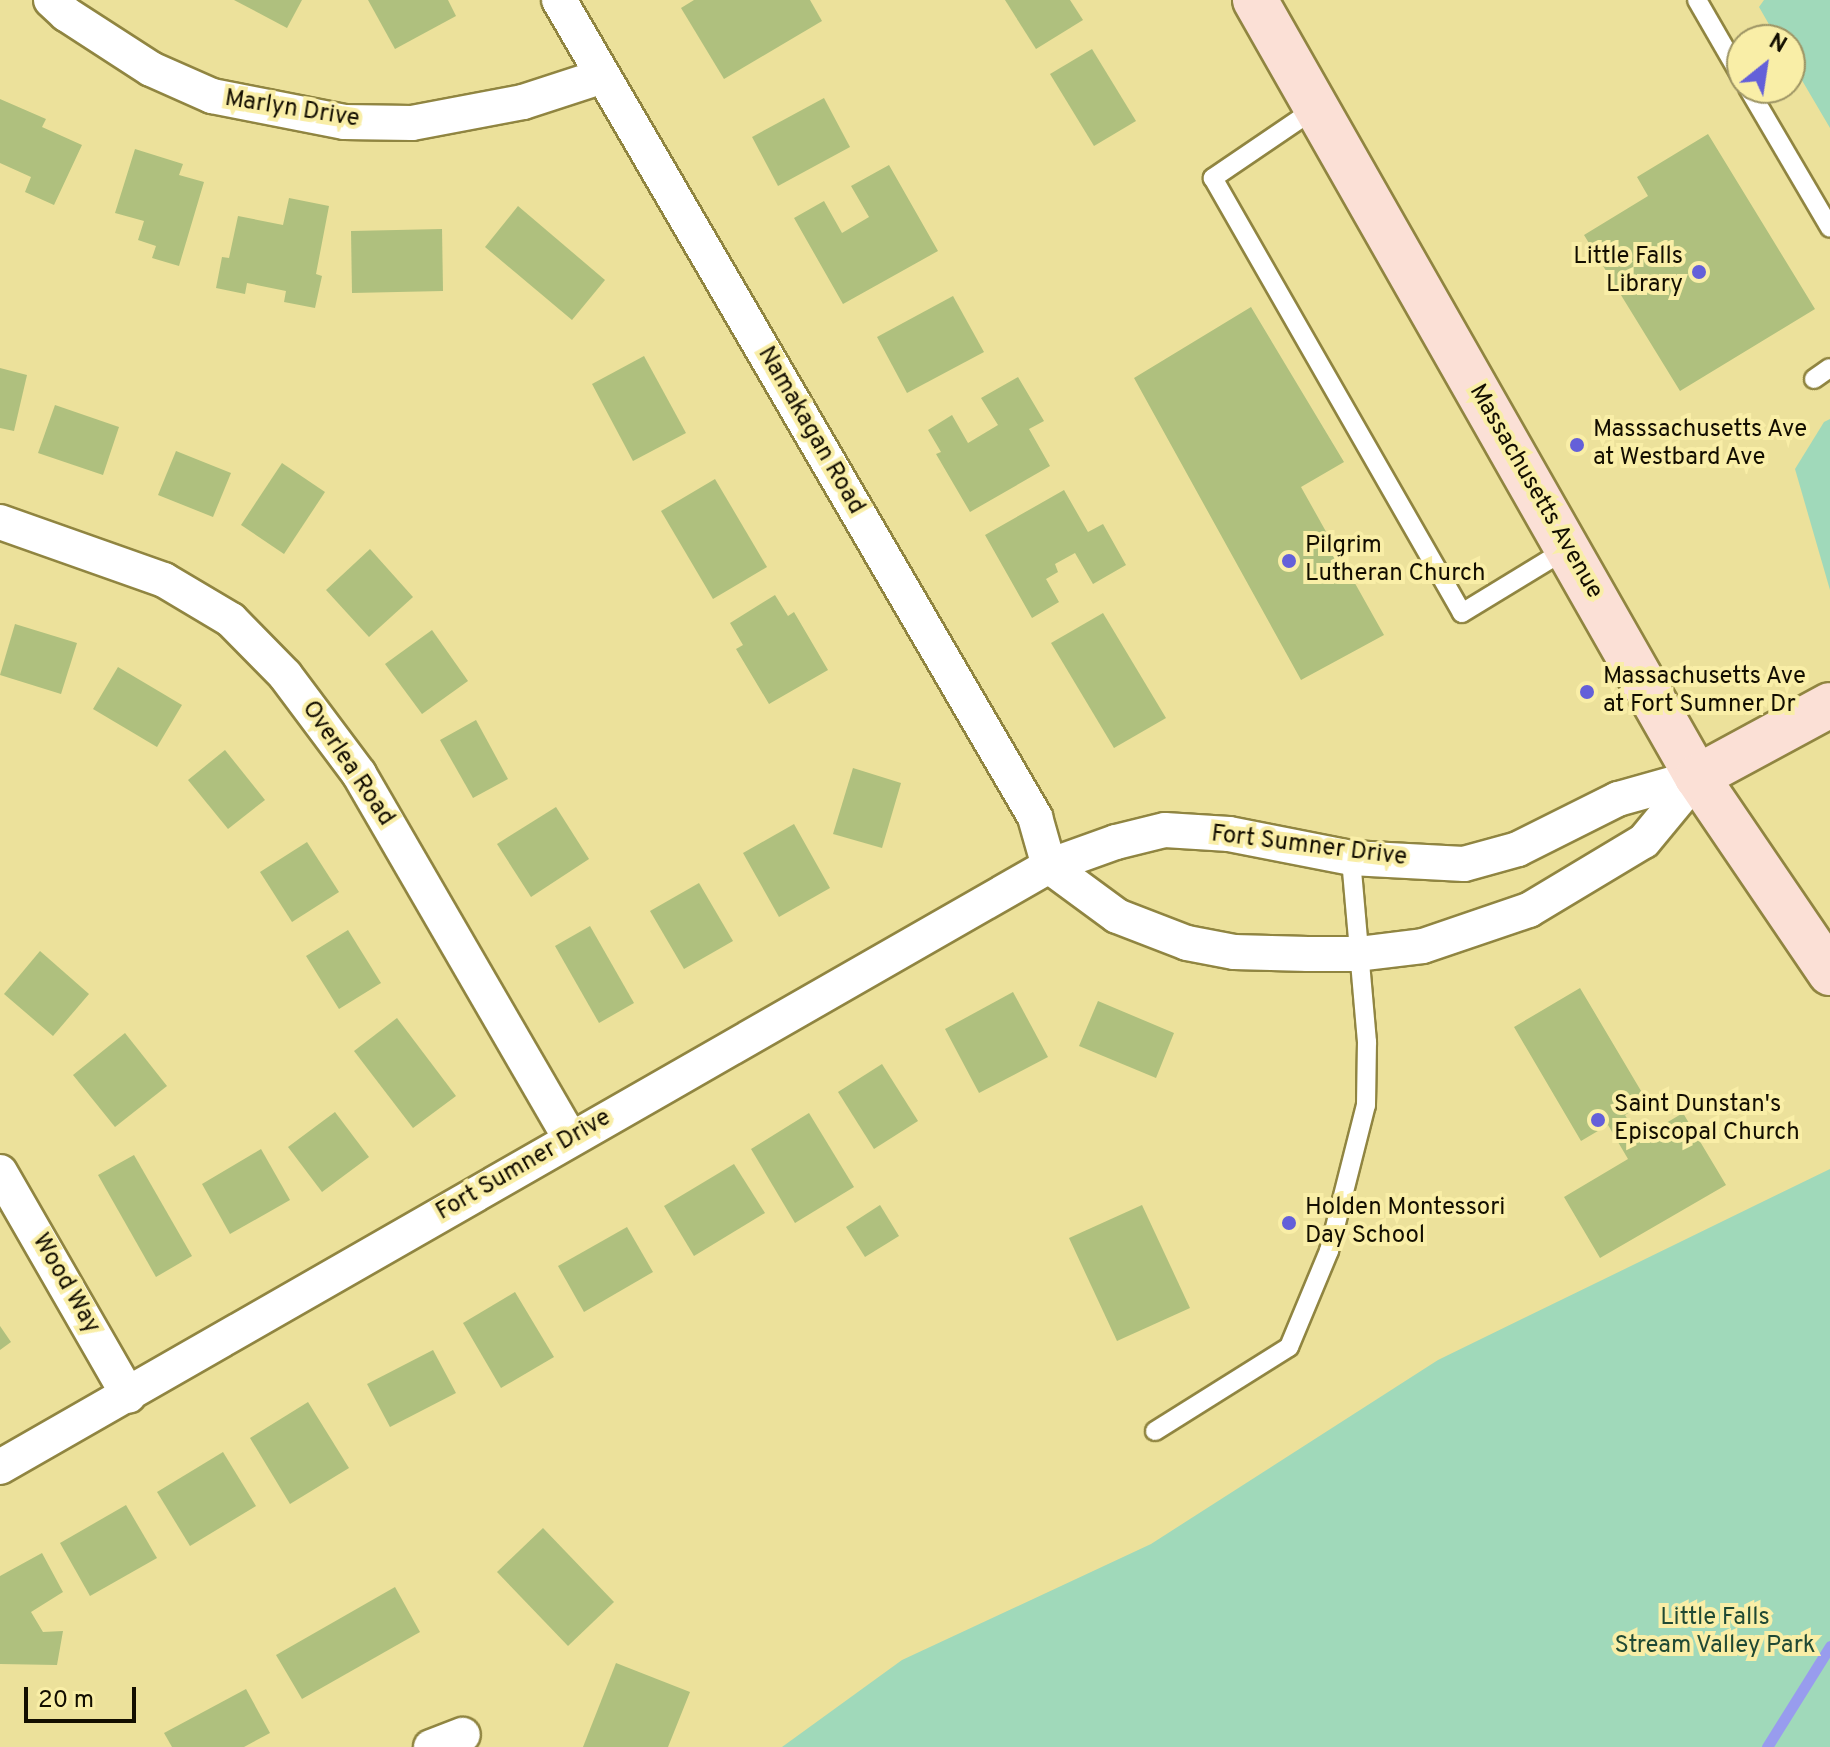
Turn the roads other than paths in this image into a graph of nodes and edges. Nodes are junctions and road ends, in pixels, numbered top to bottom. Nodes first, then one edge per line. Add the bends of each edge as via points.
1 (51, 0) edge
2 (559, 0) edge
3 (1697, 0) edge
4 (1267, 4) edge
5 (1726, 50) edge
6 (603, 76) junction
7 (1757, 104) edge
8 (1316, 108) junction
9 (1830, 228) edge
10 (1830, 368) edge
11 (1814, 379) dead end
12 (0, 522) edge
13 (1567, 549) junction
14 (1830, 705) edge
15 (1697, 777) junction
16 (1351, 858) junction
17 (1049, 866) junction
18 (1358, 954) junction
19 (1830, 973) edge
20 (571, 1139) junction
21 (0, 1172) edge
22 (129, 1396) junction
23 (1155, 1431) dead end
24 (0, 1467) edge
25 (463, 1735) dead end
26 (431, 1747) edge

1 - 6 street, Marlyn Drive via 151,69 212,96 344,122 412,123 523,102
2 - 6 street, Namakagan Road
3 - 5 lane
4 - 8 main road, Massachusetts Avenue
6 - 17 street, Namakagan Road via 1035,817
7 - 9 lane
8 - 13 main road, Massachusetts Avenue
8 - 13 lane via 1213,178 1462,613
10 - 11 lane
12 - 20 street, Overlea Road via 164,580 231,620 285,675 359,774
13 - 15 main road, Massachusetts Avenue
14 - 15 main road
15 - 16 street, Fort Sumner Drive via 1618,799 1518,849 1464,864
15 - 18 street via 1644,841 1529,910 1423,946
15 - 19 main road, Massachusetts Avenue
16 - 17 street, Fort Sumner Drive via 1229,834 1165,830
16 - 18 lane
17 - 18 street via 1117,916 1187,943 1234,952
17 - 20 street, Fort Sumner Drive
18 - 23 lane via 1367,1042 1366,1105 1329,1251 1289,1347
20 - 22 street, Fort Sumner Drive
21 - 22 street, Wood Way
22 - 24 street, Fort Sumner Drive
25 - 26 street

